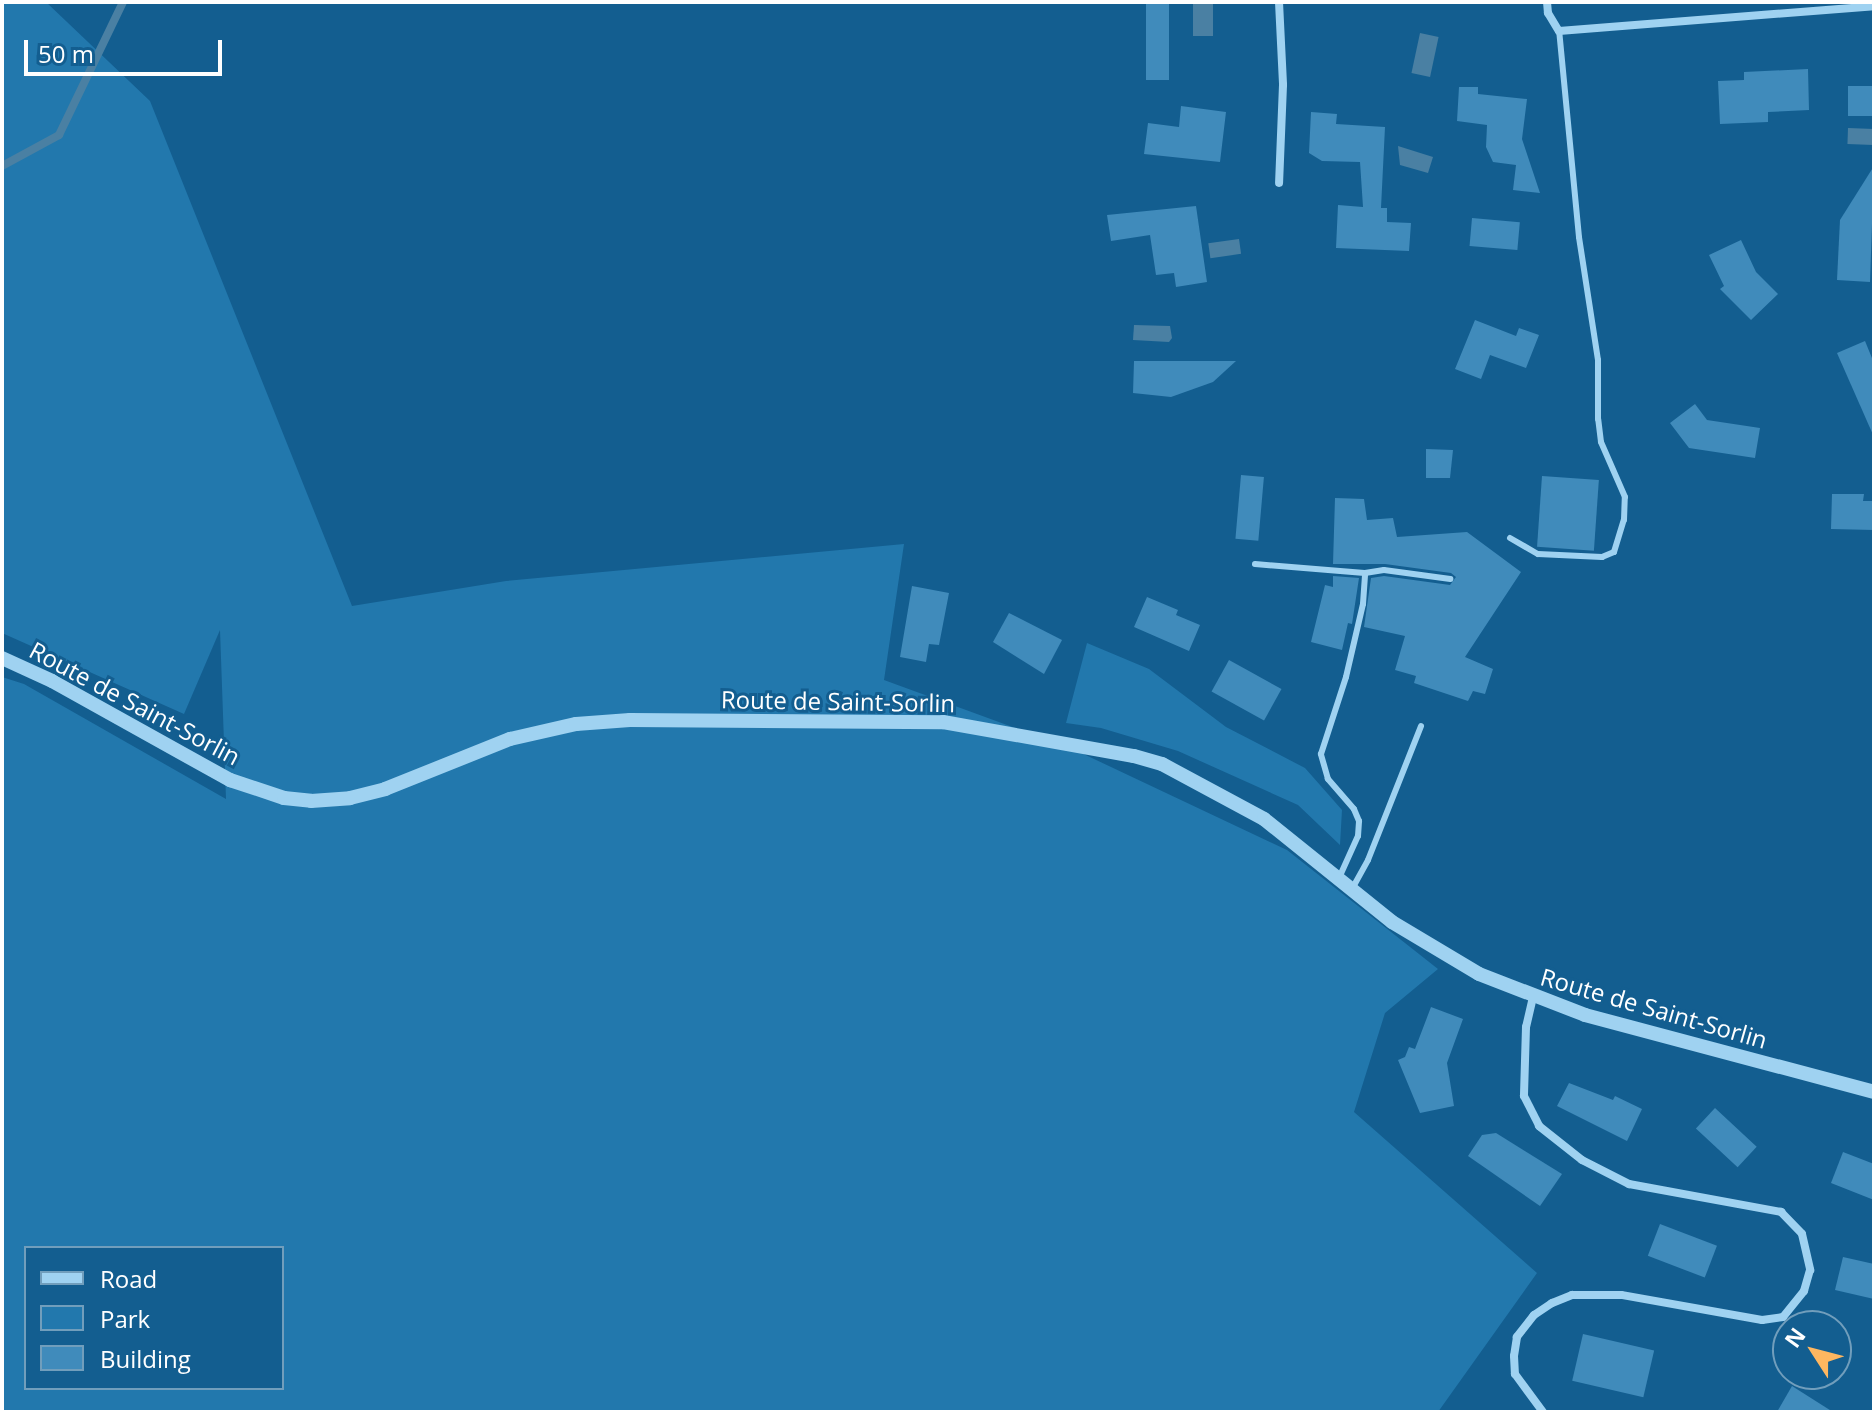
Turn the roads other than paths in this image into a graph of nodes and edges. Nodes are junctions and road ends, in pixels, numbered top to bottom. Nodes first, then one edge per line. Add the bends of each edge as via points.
1 (1279, 2) edge
2 (1547, 2) edge
3 (1874, 6) edge
4 (1559, 31) junction
5 (1279, 183) dead end
6 (1510, 538) dead end
7 (1255, 564) dead end
8 (1365, 573) junction
9 (1450, 579) dead end
10 (2, 658) edge
11 (1421, 726) dead end
12 (1339, 878) junction
13 (1352, 889) junction
14 (1533, 997) junction
15 (1874, 1092) edge
16 (1543, 1412) edge

1 - 5 street
2 - 4 street
3 - 4 street
4 - 6 lane via 1579,237 1598,360 1601,442 1625,497 1624,520 1614,552 1602,557 1538,554
7 - 8 lane
8 - 9 lane via 1384,570
8 - 12 lane via 1346,677 1321,754 1328,779 1359,821 1358,836
10 - 12 street, Route de Saint-Sorlin via 200,766 284,798 350,798 510,739 576,724 943,722 1090,746 1162,764 1264,819
11 - 13 lane
12 - 13 street, Route de Saint-Sorlin
13 - 14 street, Route de Saint-Sorlin via 1453,960
14 - 15 street, Route de Saint-Sorlin
14 - 16 street via 1526,1027 1524,1096 1539,1126 1582,1160 1629,1184 1781,1212 1802,1234 1810,1270 1804,1291 1783,1317 1762,1320 1621,1295 1572,1295 1552,1303 1517,1337 1514,1356 1515,1374

